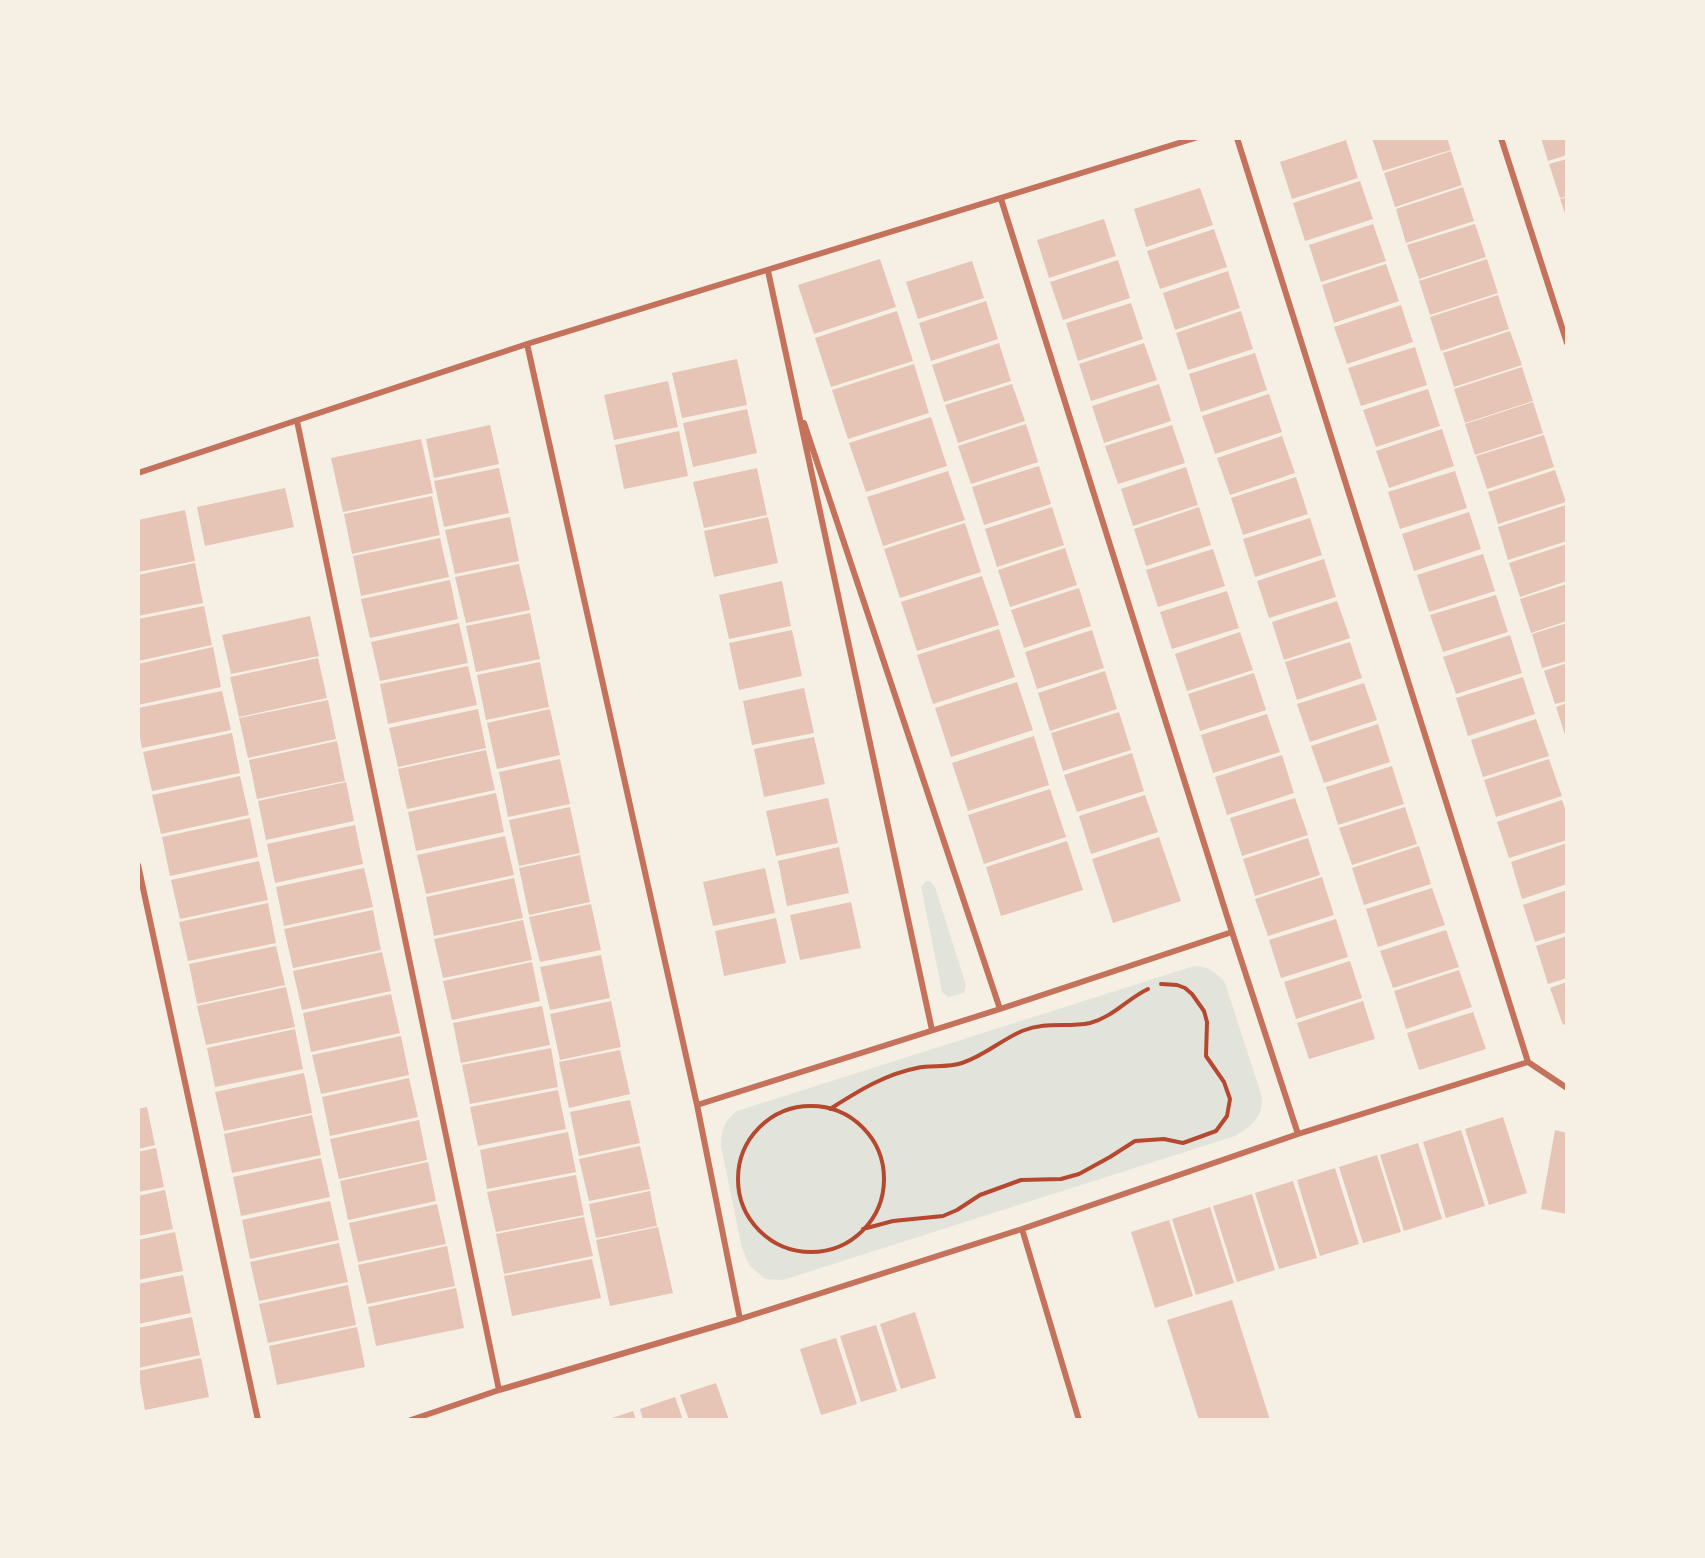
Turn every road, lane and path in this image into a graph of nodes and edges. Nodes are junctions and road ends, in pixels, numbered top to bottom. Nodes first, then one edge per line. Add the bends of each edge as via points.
1 (1195, 138) edge
2 (1237, 138) edge
3 (1501, 138) edge
4 (1001, 199) junction
5 (768, 271) junction
6 (1567, 344) edge
7 (527, 345) junction
8 (794, 393) junction
9 (297, 421) junction
10 (138, 473) edge
11 (138, 865) edge
12 (1232, 932) junction
13 (1160, 984) dead end
14 (1149, 988) dead end
15 (1000, 1009) junction
16 (932, 1030) junction
17 (1528, 1062) junction
18 (1567, 1088) edge
19 (698, 1105) junction
20 (830, 1109) junction
21 (1298, 1134) junction
22 (863, 1229) junction
23 (1022, 1229) junction
24 (740, 1318) junction
25 (499, 1390) junction
26 (258, 1420) edge
27 (411, 1420) edge
28 (1079, 1420) edge

1 - 4 street
2 - 17 street
3 - 6 street
4 - 5 street
4 - 12 street
5 - 7 street
5 - 8 street
7 - 9 street
7 - 19 street
8 - 15 street
8 - 16 street
9 - 10 street
9 - 25 street
11 - 26 street
12 - 15 street
12 - 21 street
13 - 22 path via 1185,988 1204,1011 1206,1056 1224,1082 1230,1099 1227,1116 1216,1131 1183,1143 1164,1139 1135,1141 1079,1174 1061,1179 1021,1180 980,1195 943,1216 893,1221
14 - 20 path via 1112,1015 1090,1023 1034,1027 964,1062 897,1073
15 - 16 street
16 - 19 street
17 - 18 street
17 - 21 street
19 - 24 street
20 - 22 path via 866,1130 883,1168 878,1209
20 - 22 path via 810,1105 789,1108 770,1117 744,1149 738,1189 744,1210 756,1227 772,1241 791,1249 832,1249
21 - 23 street
23 - 24 street
23 - 28 street
24 - 25 street
25 - 27 street

